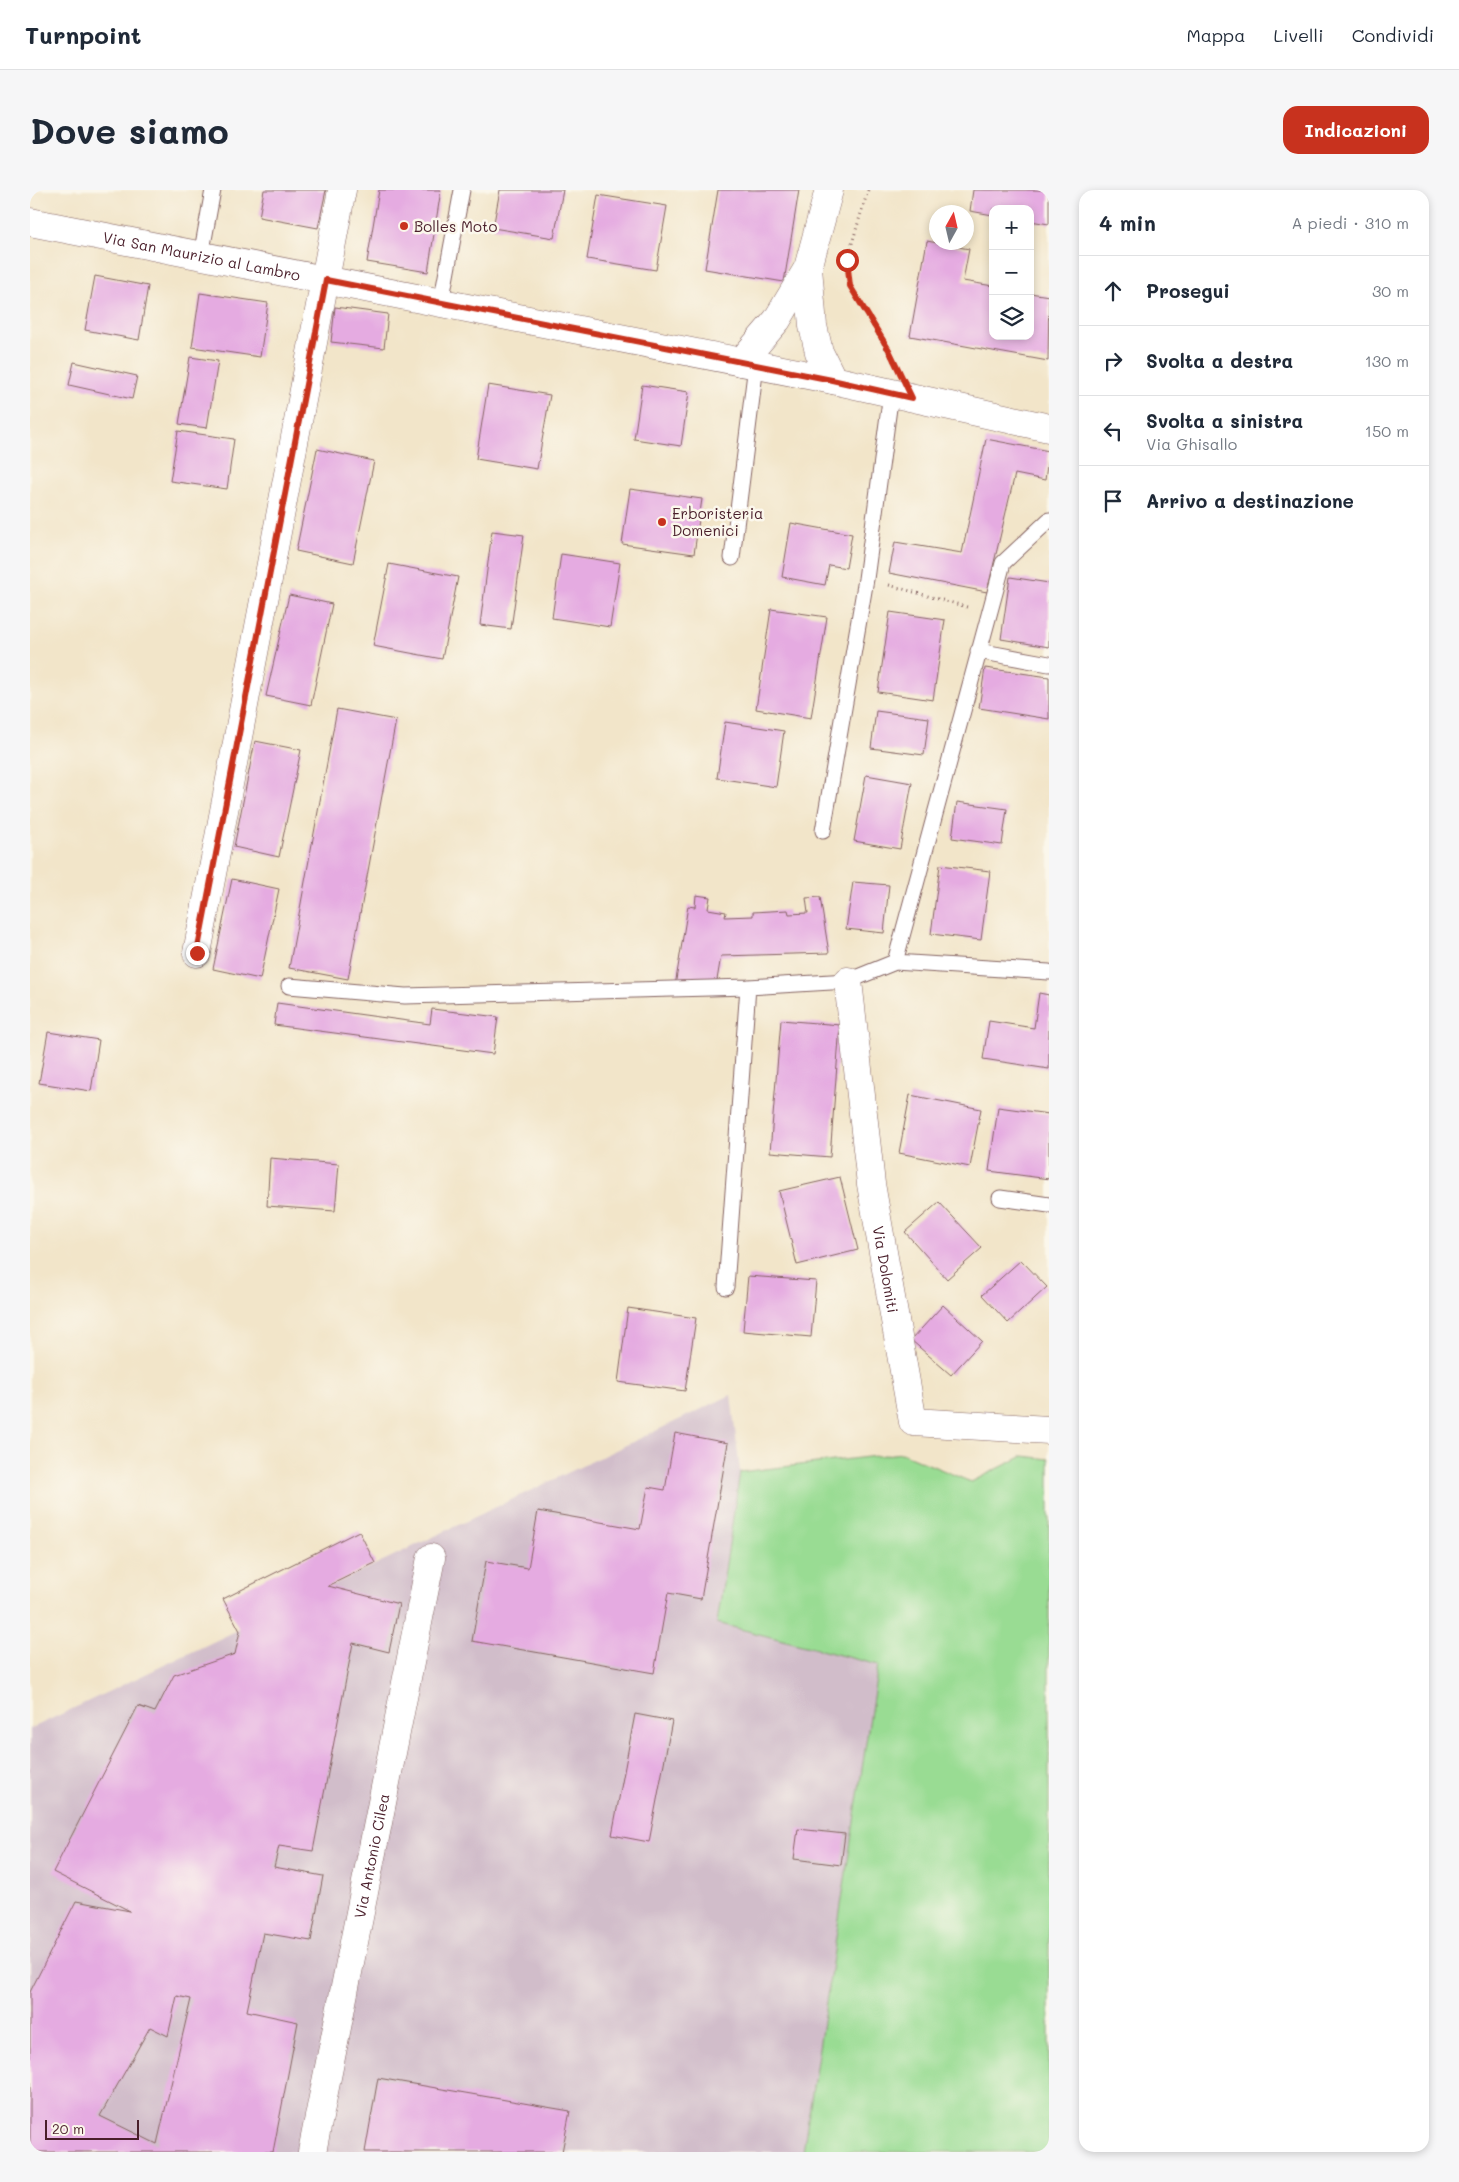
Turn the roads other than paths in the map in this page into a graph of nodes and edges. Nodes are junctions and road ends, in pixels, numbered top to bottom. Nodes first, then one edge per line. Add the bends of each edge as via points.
1 (213, 190) edge
2 (342, 190) edge
3 (462, 190) edge
4 (829, 190) edge
5 (30, 222) edge
6 (201, 256) junction
7 (808, 268) junction
8 (326, 280) junction
9 (441, 303) junction
10 (749, 364) junction
11 (832, 380) junction
12 (901, 395) junction
13 (1049, 428) edge
14 (1049, 520) edge
15 (732, 558) dead end
16 (978, 651) junction
17 (1049, 664) edge
18 (823, 830) dead end
19 (197, 953) dead end
20 (895, 962) junction
21 (1049, 972) edge
22 (848, 981) junction
23 (289, 986) dead end
24 (748, 987) junction
25 (1000, 1198) dead end
26 (1049, 1205) edge
27 (726, 1287) dead end
28 (1049, 1430) edge
29 (430, 1558) dead end
30 (312, 2152) edge

1 - 6 lane
2 - 8 street
3 - 9 lane
4 - 7 street
5 - 6 street, Via San Maurizio al Lambro
6 - 8 street, Via San Maurizio al Lambro
7 - 10 street
7 - 11 street via 813,326 819,352
8 - 9 street, Via San Maurizio al Lambro
8 - 19 street
9 - 10 street, Via San Maurizio al Lambro
10 - 11 street, Via San Maurizio al Lambro
10 - 15 lane
11 - 12 street, Via San Maurizio al Lambro
12 - 13 street, Via San Maurizio al Lambro
12 - 18 lane
14 - 16 lane via 1003,563
16 - 17 lane
16 - 20 lane
20 - 21 lane
20 - 22 lane
22 - 24 lane
22 - 28 street, Via Dolomiti via 871,1184 913,1422
23 - 24 lane via 405,996
24 - 27 lane
25 - 26 lane
29 - 30 street, Via Antonio Cilea

